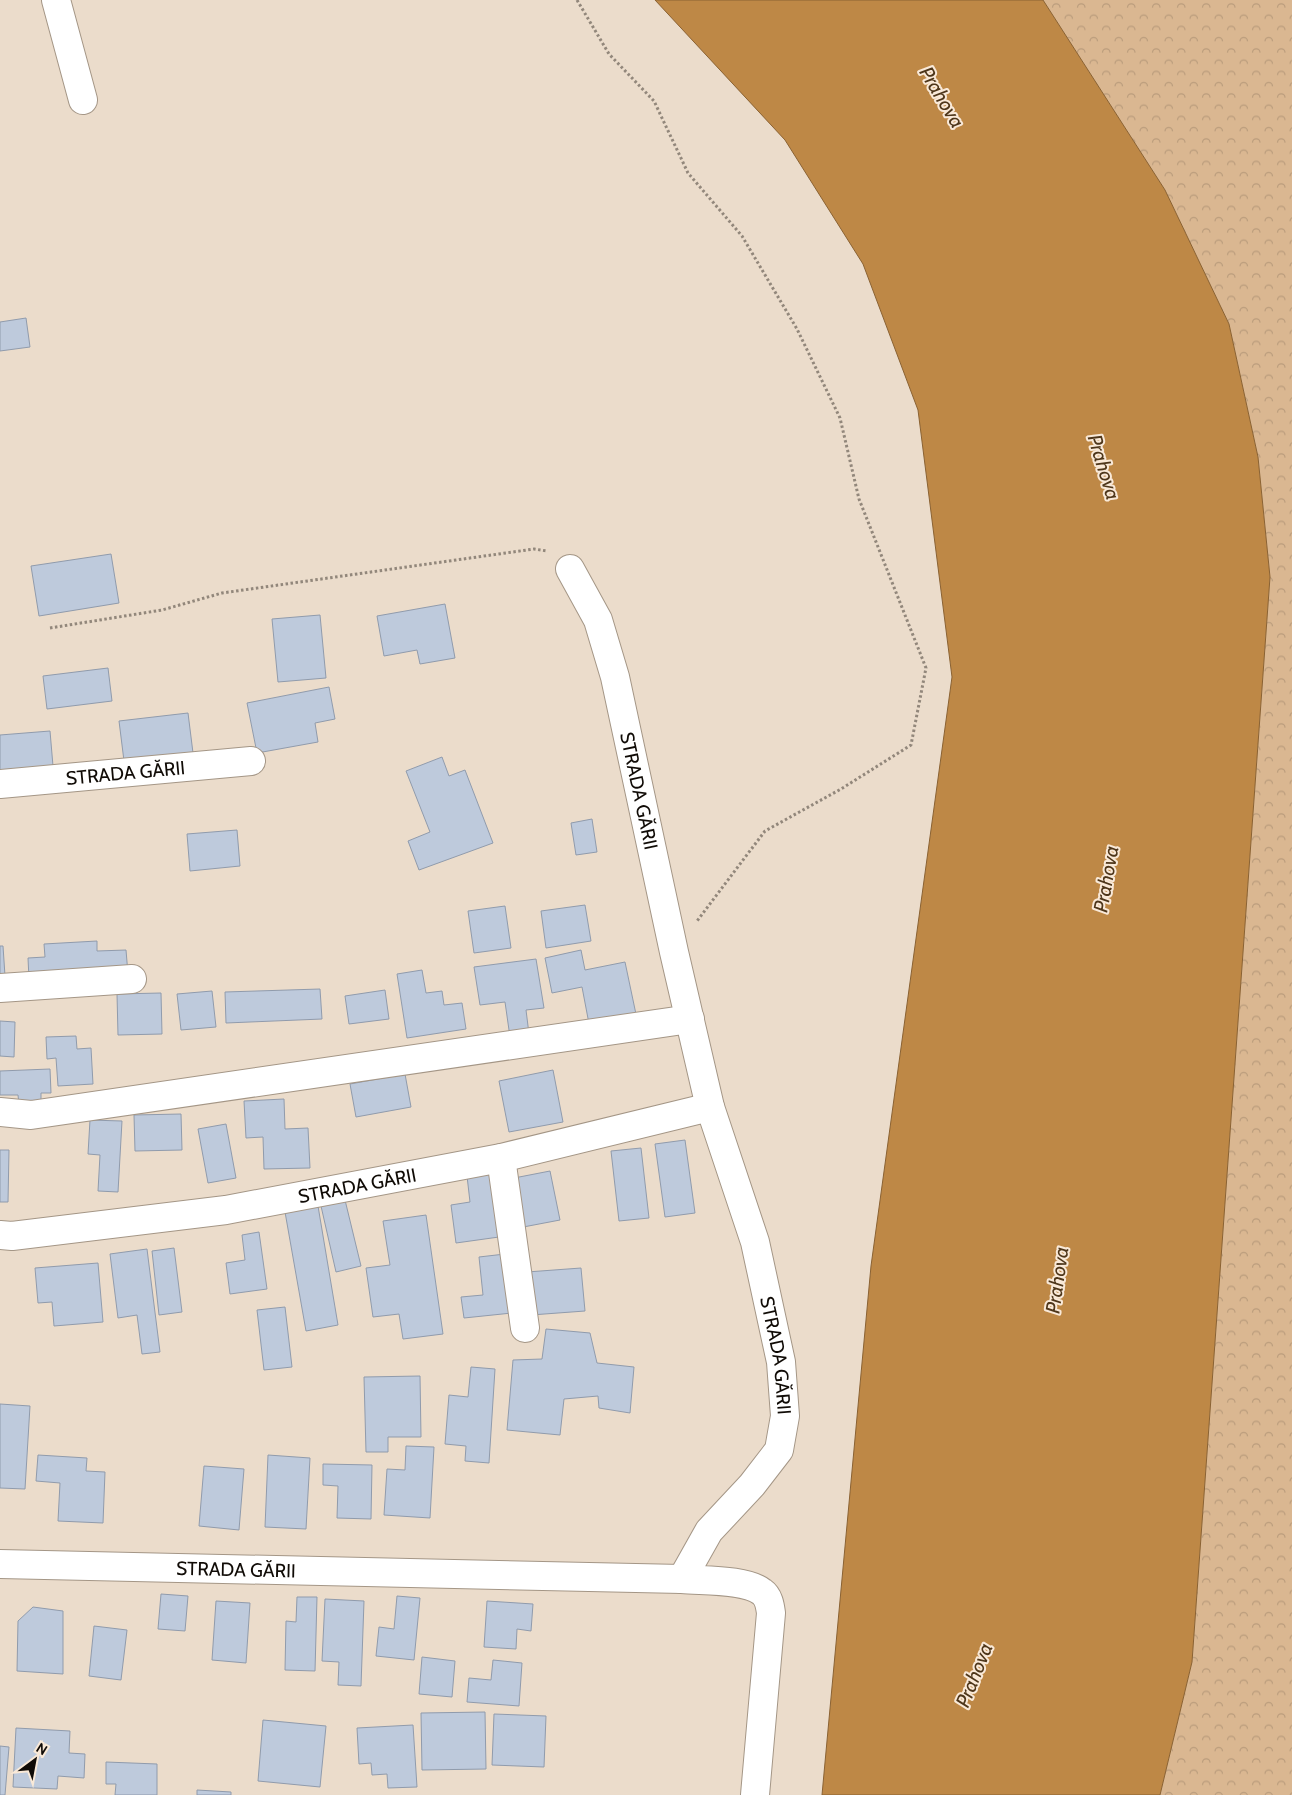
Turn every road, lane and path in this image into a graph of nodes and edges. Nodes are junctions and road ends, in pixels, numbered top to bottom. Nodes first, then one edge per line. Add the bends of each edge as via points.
1 (56, 0) edge
2 (577, 0) edge
3 (82, 100) dead end
4 (570, 569) joint
5 (50, 628) dead end
6 (251, 761) dead end
7 (0, 784) edge
8 (674, 952) junction
9 (132, 979) dead end
10 (0, 988) edge
11 (690, 1020) junction
12 (710, 1107) junction
13 (0, 1112) edge
14 (501, 1158) junction
15 (0, 1235) edge
16 (525, 1328) dead end
17 (0, 1564) edge
18 (682, 1579) junction
19 (755, 1795) edge

1 - 3 street
2 - 8 path via 609,54 654,101 688,174 742,236 796,329 840,418 859,499 926,668 911,745 765,831
4 - 5 path via 553,552 534,549 222,593 162,610
4 - 8 street, STRADA GĂRII via 598,620 615,677
6 - 7 street, STRADA GĂRII
8 - 11 street, STRADA GĂRII
9 - 10 street
11 - 12 street, STRADA GĂRII
11 - 13 street via 31,1115
12 - 14 street, STRADA GĂRII
12 - 18 street, STRADA GĂRII via 755,1242 781,1362 785,1416 779,1450 709,1531
14 - 15 street, STRADA GĂRII via 226,1210
14 - 16 street
17 - 18 street, STRADA GĂRII
18 - 19 street, STRADA GĂRII via 741,1584 762,1592 769,1602 771,1613

